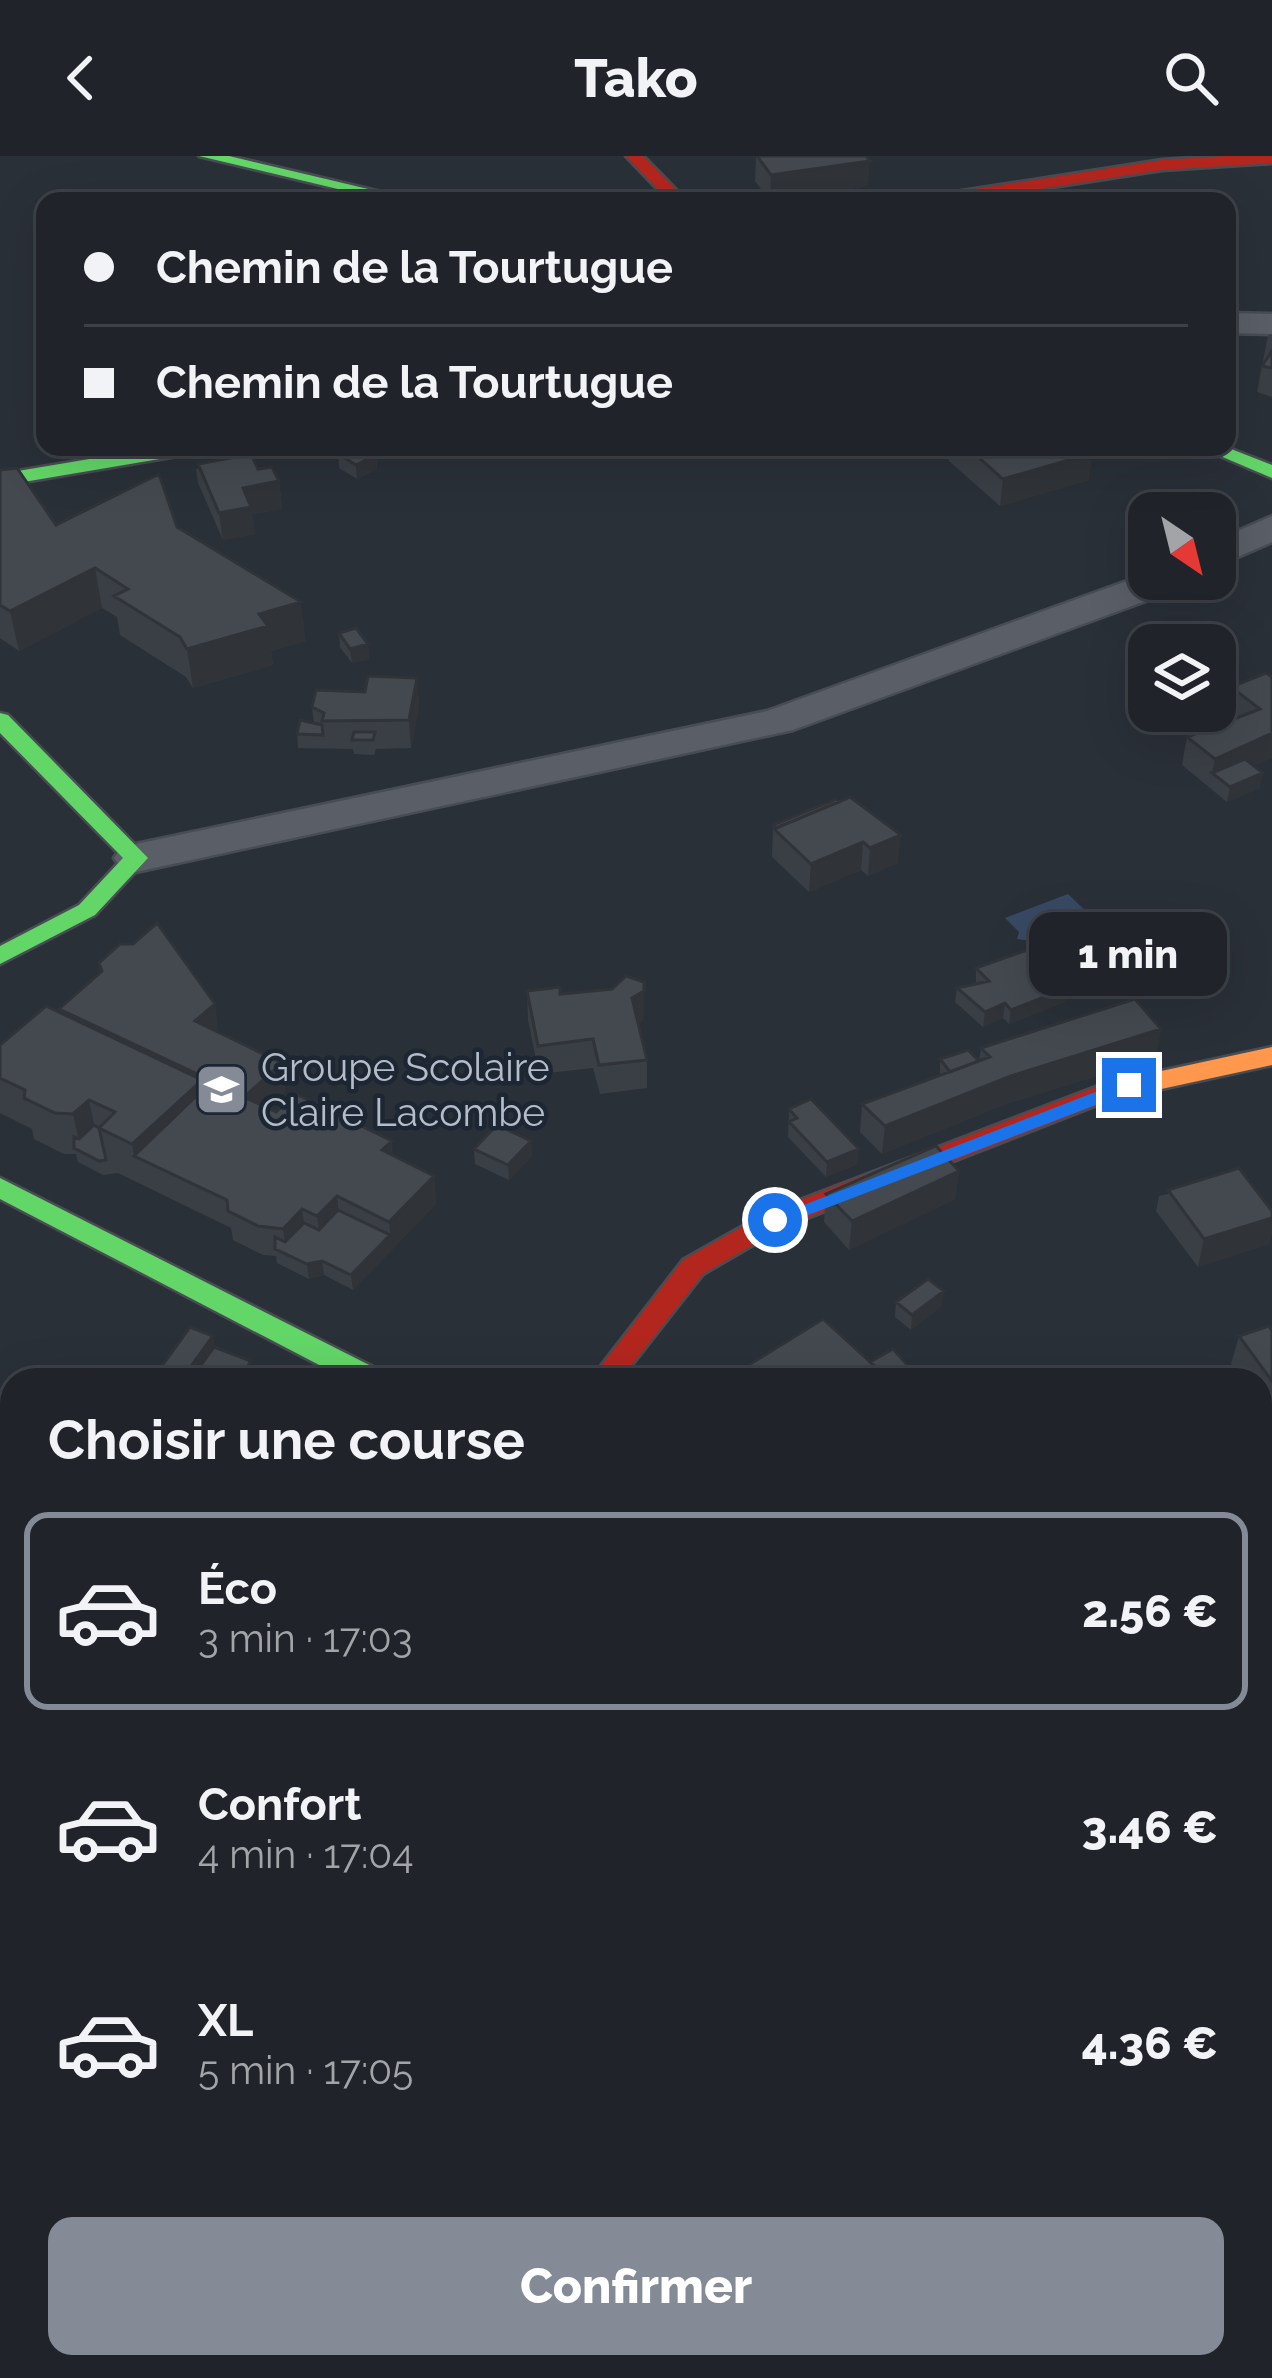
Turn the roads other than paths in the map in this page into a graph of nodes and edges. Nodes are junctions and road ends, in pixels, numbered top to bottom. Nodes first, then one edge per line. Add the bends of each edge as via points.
1 (207, 156) edge
2 (634, 156) edge
3 (1272, 158) edge
4 (370, 192) edge
5 (670, 192) edge
6 (986, 192) edge
7 (1236, 323) edge
8 (1272, 324) edge
9 (140, 456) edge
10 (1232, 456) edge
11 (1272, 472) edge
12 (0, 479) edge
13 (1272, 526) edge
14 (1236, 545) edge
15 (1128, 594) edge
16 (0, 720) edge
17 (136, 858) junction
18 (0, 956) edge
19 (1272, 1056) edge
20 (0, 1187) edge
21 (351, 1368) edge
22 (613, 1368) edge

1 - 4 street
2 - 5 street
3 - 6 street via 1162,164
7 - 8 street
9 - 12 street
10 - 11 street
13 - 14 street
15 - 17 street via 778,722
16 - 17 street
17 - 18 street via 87,910
19 - 22 street via 1105,1092 775,1220 693,1267
20 - 21 street

